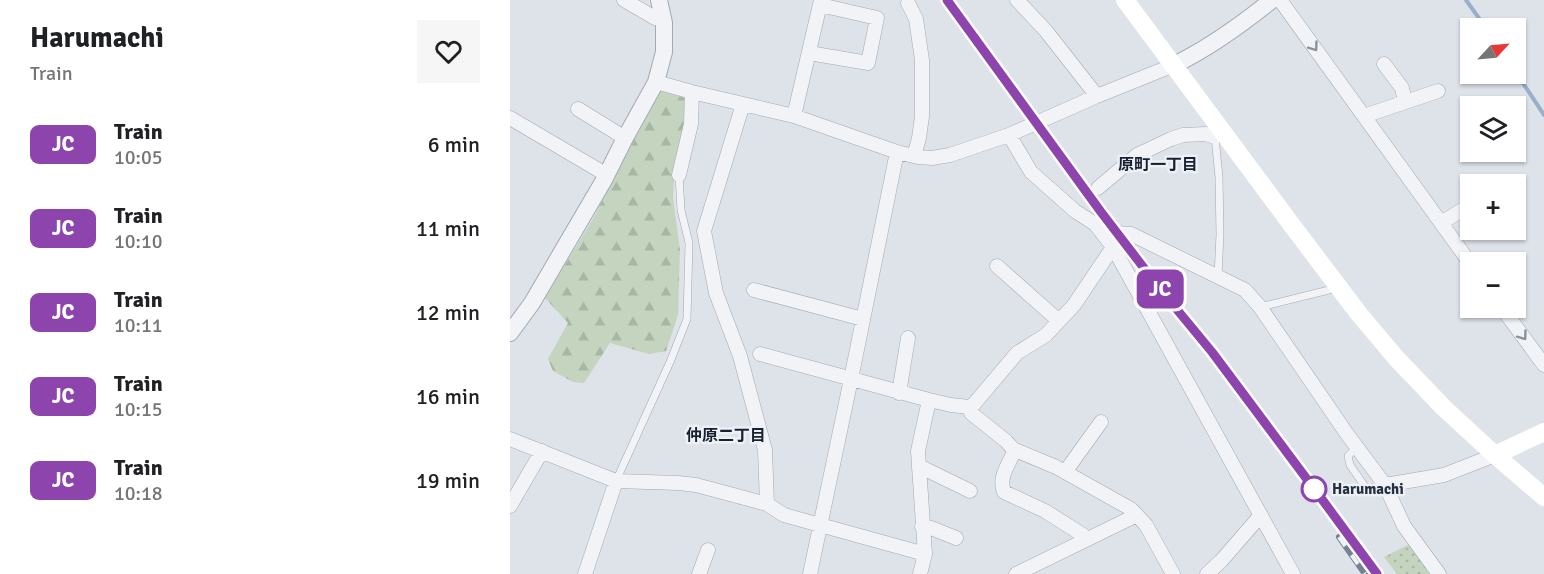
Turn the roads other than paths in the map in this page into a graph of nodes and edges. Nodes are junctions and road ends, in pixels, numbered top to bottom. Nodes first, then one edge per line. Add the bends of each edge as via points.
1 (624, 0) edge
2 (659, 0) edge
3 (1017, 0) edge
4 (1125, 0) edge
5 (1272, 0) edge
6 (1280, 0) edge
7 (820, 2) edge
8 (908, 3) dead end
9 (663, 19) junction
10 (809, 52) junction
11 (1384, 64) dead end
12 (1173, 65) junction
13 (656, 82) junction
14 (1438, 91) dead end
15 (692, 92) junction
16 (1097, 96) junction
17 (1405, 102) junction
18 (743, 104) junction
19 (578, 109) dead end
20 (794, 116) junction
21 (1364, 116) junction
22 (510, 118) edge
23 (1219, 134) junction
24 (1009, 135) junction
25 (625, 138) junction
26 (897, 152) junction
27 (914, 156) junction
28 (607, 175) junction
29 (679, 175) joint
30 (1098, 188) dead end
31 (1460, 211) edge
32 (1441, 223) junction
33 (1113, 247) junction
34 (1462, 252) edge
35 (997, 266) dead end
36 (1218, 276) junction
37 (1339, 287) junction
38 (754, 290) dead end
39 (1260, 307) junction
40 (1509, 318) edge
41 (863, 319) junction
42 (1059, 321) junction
43 (510, 333) edge
44 (908, 338) dead end
45 (760, 354) dead end
46 (1544, 365) edge
47 (851, 379) junction
48 (899, 393) junction
49 (929, 400) junction
50 (969, 407) junction
51 (1101, 422) dead end
52 (1544, 432) edge
53 (510, 438) edge
54 (1015, 450) junction
55 (542, 451) junction
56 (1495, 455) junction
57 (919, 468) junction
58 (1065, 472) junction
59 (616, 481) junction
60 (1385, 485) junction
61 (970, 491) dead end
62 (1544, 497) edge
63 (767, 504) junction
64 (510, 506) edge
65 (1137, 515) junction
66 (1261, 515) junction
67 (820, 525) junction
68 (922, 527) junction
69 (956, 538) dead end
70 (1086, 540) junction
71 (708, 550) dead end
72 (925, 554) junction
73 (923, 573) edge
74 (585, 574) edge
75 (699, 574) edge
76 (810, 574) edge
77 (1016, 574) edge
78 (1173, 574) edge
79 (1207, 574) edge
80 (1293, 574) edge
81 (1439, 574) edge

1 - 9 street
2 - 9 street
3 - 16 street
4 - 12 main road
5 - 12 street via 1216,42
6 -> 21 street
7 - 10 street
7 - 10 street via 877,18 868,63
8 - 27 street via 916,19 922,60 922,116
9 - 13 street via 664,52
10 - 20 street
11 - 17 street via 1402,88
12 - 16 street
12 - 23 main road
13 - 15 street
13 - 25 street
14 - 17 street
15 - 18 street
15 - 29 street via 691,124
16 - 24 street
17 - 21 street
18 - 20 street
18 - 63 street via 704,231 716,293 741,356 765,450
19 - 25 street
20 - 26 street
21 - 32 street
22 - 28 street
23 - 30 street via 1171,139 1137,155
23 - 36 lane
23 - 37 main road
24 - 27 street via 950,155
24 - 33 street via 1031,172 1095,224
25 - 28 street
26 - 27 street
26 - 41 street
28 - 43 street via 532,303
29 - 59 lane via 681,210 689,243 687,319
31 - 32 street
32 - 34 street
33 - 36 street via 1117,233 1131,234
33 - 42 street
33 - 66 street
35 - 42 street
36 - 39 street via 1245,290
37 - 39 lane
37 - 56 main road via 1397,360
38 - 41 street
39 - 60 street
40 -> 46 street
41 - 47 street
42 - 50 street via 1046,335 1017,353
44 - 48 street
45 - 47 street
47 - 48 street
47 - 67 street
48 - 49 street
49 - 50 street
49 - 57 street via 918,451
50 - 54 street via 971,413
51 - 58 street
52 - 56 main road
53 - 55 street
54 - 58 street
54 - 70 street via 1002,478 1004,492 1045,511
55 - 59 street
55 - 64 street
56 - 60 street via 1444,475
56 - 62 main road
57 - 61 street
57 - 68 street
58 - 65 street
59 - 63 street via 696,485
59 - 74 street
60 - 81 street via 1404,526
63 - 67 street via 784,515
65 - 70 street
65 - 78 street
66 - 79 street
66 - 80 street
67 - 72 street
67 - 76 street
68 - 69 street
68 - 72 street
70 - 77 street
71 - 75 street
72 - 73 street

